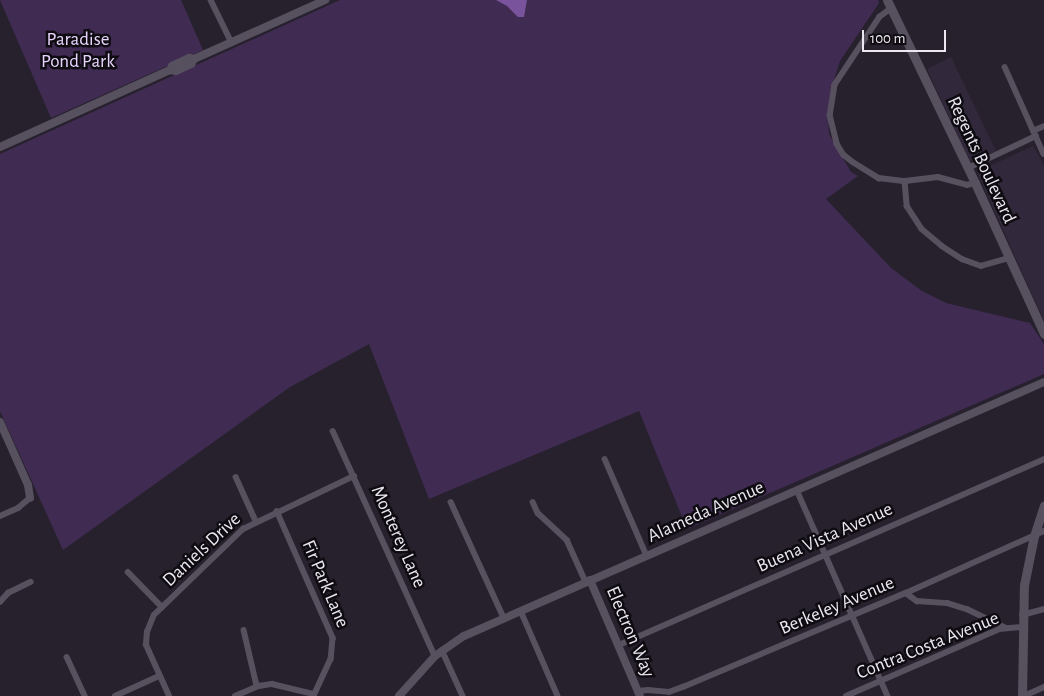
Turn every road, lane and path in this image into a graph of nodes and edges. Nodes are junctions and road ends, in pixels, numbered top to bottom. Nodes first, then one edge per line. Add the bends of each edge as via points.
1 (211, 0) edge
2 (325, 0) edge
3 (889, 4) edge
4 (232, 42) junction
5 (1005, 66) dead end
6 (1044, 126) edge
7 (1034, 134) junction
8 (0, 147) edge
9 (1044, 154) edge
10 (968, 168) junction
11 (905, 181) junction
12 (975, 183) junction
13 (1009, 258) junction
14 (1044, 334) edge
15 (1044, 382) edge
16 (0, 422) edge
17 (333, 431) dead end
18 (605, 459) dead end
19 (1044, 459) edge
20 (354, 476) junction
21 (236, 478) dead end
22 (797, 490) junction
23 (30, 498) joint
24 (451, 502) dead end
25 (533, 502) dead end
26 (1044, 506) edge
27 (278, 511) junction
28 (0, 516) edge
29 (256, 521) junction
30 (1044, 531) edge
31 (1034, 536) junction
32 (826, 554) junction
33 (647, 556) junction
34 (128, 572) dead end
35 (588, 581) junction
36 (31, 582) dead end
37 (906, 593) junction
38 (0, 602) edge
39 (162, 607) junction
40 (1044, 609) edge
41 (521, 611) junction
42 (1022, 615) junction
43 (853, 616) junction
44 (504, 618) junction
45 (1022, 627) junction
46 (1006, 628) junction
47 (244, 630) dead end
48 (618, 645) junction
49 (442, 650) junction
50 (435, 656) junction
51 (67, 657) dead end
52 (159, 676) junction
53 (881, 681) junction
54 (257, 686) junction
55 (1044, 687) edge
56 (639, 694) edge
57 (314, 695) edge
58 (85, 696) edge
59 (115, 696) edge
60 (169, 696) edge
61 (235, 696) edge
62 (399, 696) edge
63 (463, 696) edge
64 (558, 696) edge
65 (846, 696) edge
66 (888, 696) edge
67 (1023, 696) edge

1 - 4 street
2 - 4 street
3 - 10 main road, Regents Boulevard
3 - 11 street via 841,74 831,97 830,115 835,139 844,155 873,176
4 - 8 street via 176,71 170,70
5 - 7 street
6 - 7 street
7 - 9 street
7 - 10 street
10 - 12 main road, Regents Boulevard
11 - 12 street via 938,177 967,185
11 - 13 street via 906,206 922,229 942,246 981,266
12 - 13 main road, Regents Boulevard
13 - 14 main road, Regents Boulevard
15 - 22 street, Alameda Avenue
16 - 23 street via 28,485
17 - 20 street, Monterey Lane
18 - 33 street
19 - 32 street, Buena Vista Avenue
20 - 27 street, Daniels Drive
20 - 50 street, Monterey Lane
21 - 29 street
22 - 32 street
22 - 33 street, Alameda Avenue
23 - 28 street
24 - 44 street
25 - 35 street via 538,513 567,540
26 - 31 main road
27 - 29 street, Daniels Drive
27 - 57 street, Fir Park Lane via 333,638 331,659
29 - 39 street, Daniels Drive via 238,533
30 - 31 street, Berkeley Avenue
31 - 37 street, Berkeley Avenue
31 - 42 main road via 1025,577
32 - 43 street
32 - 48 street, Buena Vista Avenue
33 - 35 street, Alameda Avenue
34 - 39 street
35 - 41 street, Alameda Avenue
35 - 48 street, Electron Way
36 - 38 street via 8,592
37 - 43 street, Berkeley Avenue
37 - 46 street via 917,601 967,610
39 - 52 street, Daniels Drive via 151,620 146,638
40 - 42 street, Contra Costa Avenue
41 - 44 street, Alameda Avenue
41 - 64 street
42 - 45 main road
43 - 53 street
43 - 56 street, Berkeley Avenue via 670,692 648,690
44 - 49 street, Alameda Avenue
45 - 46 street, Contra Costa Avenue
45 - 67 main road
46 - 53 street, Contra Costa Avenue
47 - 54 street
48 - 56 street, Electron Way
49 - 50 street, Alameda Avenue
49 - 63 street
50 - 62 street, Alameda Avenue
51 - 58 street
52 - 59 street
52 - 60 street, Daniels Drive
53 - 65 street, Contra Costa Avenue
53 - 66 street
54 - 57 street via 279,685
54 - 61 street
55 - 67 street

